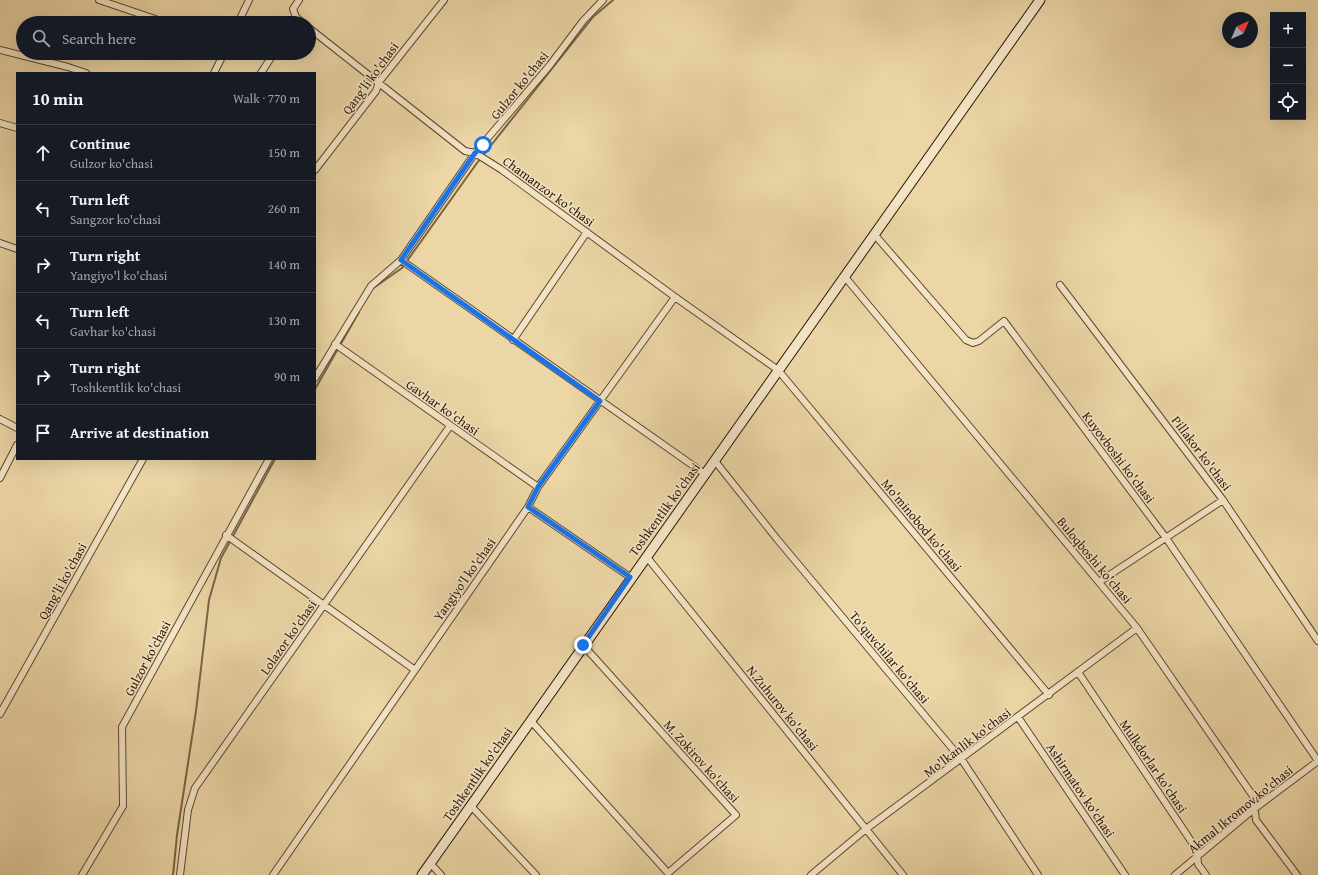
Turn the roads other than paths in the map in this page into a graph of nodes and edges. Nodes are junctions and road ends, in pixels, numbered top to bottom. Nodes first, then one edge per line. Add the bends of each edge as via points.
1 (99, 0) edge
2 (248, 0) edge
3 (299, 0) edge
4 (444, 0) edge
5 (603, 0) edge
6 (1040, 0) edge
7 (146, 16) edge
8 (241, 16) edge
9 (294, 16) edge
10 (316, 33) edge
11 (0, 50) edge
12 (16, 54) edge
13 (40, 60) edge
14 (220, 60) edge
15 (270, 60) edge
16 (83, 72) edge
17 (214, 72) edge
18 (263, 72) edge
19 (379, 82) junction
20 (0, 123) edge
21 (16, 128) edge
22 (475, 153) junction
23 (316, 169) edge
24 (587, 232) junction
25 (874, 234) junction
26 (0, 243) edge
27 (16, 249) edge
28 (401, 260) junction
29 (845, 277) junction
30 (1060, 284) dead end
31 (675, 297) junction
32 (513, 340) junction
33 (335, 344) junction
34 (778, 370) junction
35 (316, 376) edge
36 (600, 401) junction
37 (0, 419) edge
38 (450, 426) junction
39 (16, 427) edge
40 (16, 447) edge
41 (142, 460) edge
42 (268, 460) edge
43 (715, 461) junction
44 (705, 474) junction
45 (0, 478) edge
46 (538, 487) junction
47 (1224, 500) junction
48 (528, 507) junction
49 (226, 535) junction
50 (1166, 538) junction
51 (646, 556) junction
52 (630, 577) junction
53 (1099, 582) junction
54 (325, 605) junction
55 (1137, 628) junction
56 (1318, 642) edge
57 (583, 645) junction
58 (414, 670) junction
59 (1078, 672) junction
60 (1049, 694) junction
61 (0, 714) edge
62 (1018, 717) junction
63 (530, 721) junction
64 (962, 760) junction
65 (1318, 762) edge
66 (471, 806) junction
67 (1254, 809) junction
68 (866, 829) junction
69 (1198, 856) junction
70 (430, 863) junction
71 (82, 875) edge
72 (180, 875) edge
73 (273, 875) edge
74 (422, 875) edge
75 (441, 875) edge
76 (536, 875) edge
77 (811, 875) edge
78 (903, 875) edge
79 (1038, 875) edge
80 (1125, 875) edge
81 (1176, 875) edge
82 (1206, 875) edge
83 (1297, 875) edge

1 - 7 street
2 - 8 street
3 - 9 street via 293,9
4 - 19 street, Qang'li ko'chasi
5 - 22 street, Gulzor ko'chasi
6 - 25 main road, Toshkentlik ko'chasi
10 - 19 street, Chamanzor ko'chasi
11 - 12 street
13 - 16 street
14 - 17 street
15 - 18 street
19 - 22 street, Chamanzor ko'chasi via 465,151
19 - 23 street, Qang'li ko'chasi via 376,91
20 - 21 street
22 - 24 street, Chamanzor ko'chasi
22 - 28 street, Gulzor ko'chasi
24 - 31 street, Chamanzor ko'chasi
24 - 32 street
25 - 29 main road, Toshkentlik ko'chasi
25 - 50 street, Kuyovboshi ko'chasi via 966,340 973,343 979,341 1004,321
26 - 27 street
28 - 32 street
28 - 33 street, Gulzor ko'chasi via 371,286
29 - 34 main road, Toshkentlik ko'chasi
29 - 53 street, Buloqboshi ko'chasi
30 - 47 street, Pillakor ko'chasi
31 - 34 street, Chamanzor ko'chasi
31 - 36 street, Yangiyo'l ko'chasi
32 - 36 street
33 - 35 street, Gulzor ko'chasi
33 - 38 street, Gavhar ko'chasi
34 - 43 main road, Toshkentlik ko'chasi
34 - 60 street, Mo'minobod ko'chasi
36 - 44 street
36 - 46 street, Yangiyo'l ko'chasi
37 - 39 street
38 - 46 street, Gavhar ko'chasi
38 - 54 street, Lolazor ko'chasi
40 - 45 street
41 - 61 street, Qang'li ko'chasi
42 - 49 street, Gulzor ko'chasi
43 - 44 main road, Toshkentlik ko'chasi
43 - 64 street, To'quvchilar ko'chasi
44 - 51 main road, Toshkentlik ko'chasi
46 - 48 street, Yangiyo'l ko'chasi
47 - 50 street
47 - 56 street, Pillakor ko'chasi
48 - 52 street
48 - 58 street, Yangiyo'l ko'chasi
49 - 54 street
49 - 71 street, Gulzor ko'chasi via 122,727 123,806 120,815
50 - 53 street
50 - 65 street, Kuyovboshi ko'chasi
51 - 52 main road, Toshkentlik ko'chasi
51 - 68 street, N.Zuhurov ko'chasi
52 - 57 main road, Toshkentlik ko'chasi
53 - 55 street, Buloqboshi ko'chasi
54 - 58 street
54 - 72 street, Lolazor ko'chasi via 195,788 188,810
55 - 59 street, Mo'lkanlik ko'chasi
55 - 67 street, Buloqboshi ko'chasi via 1253,796
57 - 63 main road, Toshkentlik ko'chasi
57 - 63 street, M. Zokirov ko'chasi via 736,814 668,873
58 - 73 street, Yangiyo'l ko'chasi
59 - 60 street, Mo'lkanlik ko'chasi
59 - 69 street, Mulkdorlar ko'chasi via 1197,850
60 - 62 street, Mo'lkanlik ko'chasi
62 - 64 street, Mo'lkanlik ko'chasi
62 - 80 street, Ashirmatov ko'chasi
63 - 66 main road, Toshkentlik ko'chasi
64 - 68 street, Mo'lkanlik ko'chasi
64 - 79 street, To'quvchilar ko'chasi
65 - 67 street, Akmal Ikromov ko'chasi
66 - 70 main road, Toshkentlik ko'chasi
66 - 76 street
67 - 69 street, Akmal Ikromov ko'chasi
67 - 83 street, Buloqboshi ko'chasi via 1256,820
68 - 77 street, Mo'lkanlik ko'chasi
68 - 78 street, N.Zuhurov ko'chasi
69 - 81 street, Akmal Ikromov ko'chasi
69 - 82 street, Mulkdorlar ko'chasi via 1198,864
70 - 74 main road, Toshkentlik ko'chasi
70 - 75 street

